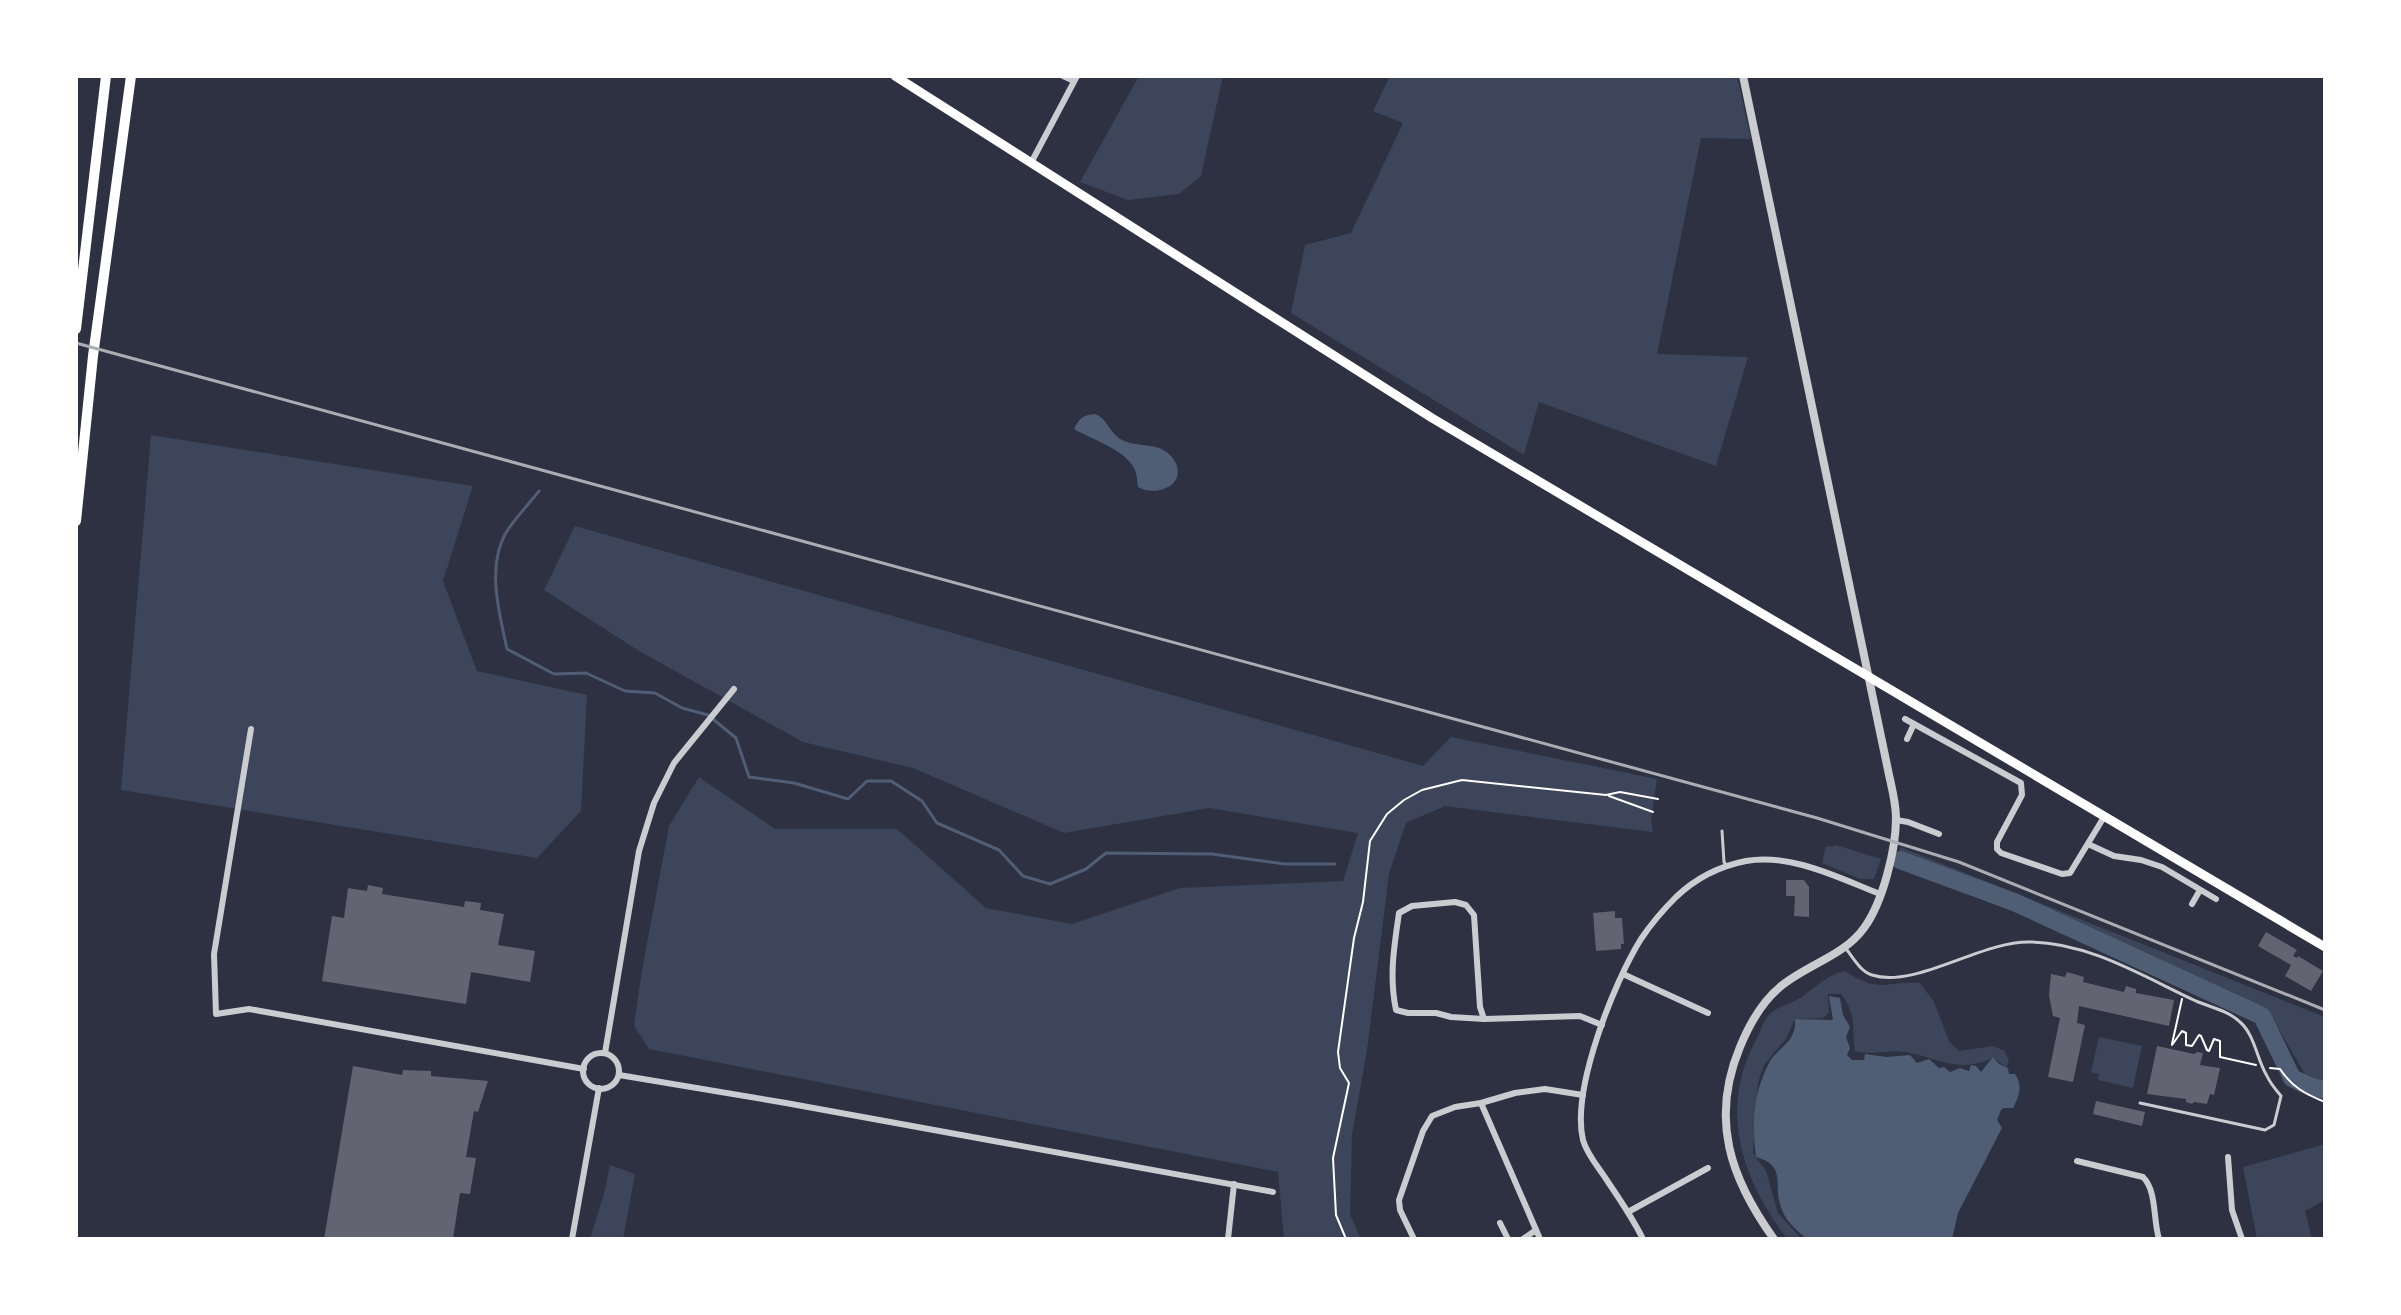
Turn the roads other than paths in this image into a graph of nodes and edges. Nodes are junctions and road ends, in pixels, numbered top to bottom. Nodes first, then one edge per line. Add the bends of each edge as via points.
1 (106, 76) edge
2 (131, 76) edge
3 (895, 76) edge
4 (1063, 76) edge
5 (1743, 76) edge
6 (1076, 78) edge
7 (1031, 163) junction
8 (76, 329) edge
9 (76, 521) edge
10 (1866, 674) junction
11 (734, 689) dead end
12 (1905, 719) dead end
13 (1914, 724) junction
14 (251, 729) dead end
15 (1907, 739) dead end
16 (2104, 817) junction
17 (1896, 823) junction
18 (1722, 831) dead end
19 (1939, 834) dead end
20 (2088, 844) junction
21 (1727, 866) junction
22 (2200, 890) junction
23 (1880, 894) junction
24 (2216, 899) dead end
25 (2192, 904) dead end
26 (1845, 947) junction
27 (2325, 947) edge
28 (1623, 974) junction
29 (1708, 1013) dead end
30 (1484, 1019) junction
31 (1602, 1025) junction
32 (605, 1053) junction
33 (584, 1069) junction
34 (619, 1075) junction
35 (599, 1088) junction
36 (1583, 1095) junction
37 (1481, 1103) junction
38 (2140, 1103) dead end
39 (2228, 1157) dead end
40 (2077, 1161) dead end
41 (1708, 1168) dead end
42 (1234, 1184) junction
43 (1273, 1192) dead end
44 (1628, 1212) junction
45 (1500, 1223) dead end
46 (1536, 1230) junction
47 (572, 1239) edge
48 (1228, 1239) edge
49 (1414, 1239) edge
50 (1508, 1239) edge
51 (1523, 1239) edge
52 (1540, 1239) edge
53 (1643, 1239) edge
54 (1774, 1239) edge
55 (2159, 1239) edge
56 (2242, 1239) edge

1 - 8 highway
2 - 9 highway
3 - 7 main road
4 - 6 street
5 - 10 street
6 - 7 street
7 - 10 main road via 1432,418
10 - 16 main road
10 - 17 street
11 - 32 street via 674,763 650,815 639,851
12 - 13 street
13 - 15 street
13 - 20 street via 2021,783 2022,795 1997,842 2001,853 2062,874 2070,873
14 - 33 street via 214,954 216,1014 249,1009
16 - 20 street
16 - 27 main road
17 - 19 street
17 - 23 street
18 - 21 lane
20 - 22 street via 2162,867
21 - 23 street via 1781,861
21 - 28 street via 1678,895 1641,939
22 - 24 street
22 - 25 street
23 - 26 street via 1863,929
26 - 38 lane via 1862,969 1886,976 1924,972 2014,942 2079,949 2240,1021 2281,1096 2274,1125 2265,1130
26 - 54 street via 1778,989 1755,1016 1730,1073 1725,1111 1729,1151 1751,1205
28 - 29 street
28 - 31 street
30 - 30 street via 1396,1010 1391,988 1399,913 1412,906 1466,905 1474,915
30 - 31 street via 1580,1016
31 - 36 street
32 - 33 street via 593,1055
32 - 34 street via 616,1061
33 - 35 street via 587,1082
34 - 35 street via 614,1084
34 - 42 street
35 - 47 street
36 - 37 street via 1545,1089
36 - 44 street via 1584,1141
37 - 46 street
37 - 49 street via 1442,1111 1426,1122 1399,1200
39 - 56 street via 2232,1210
40 - 55 street via 2143,1177 2150,1184
41 - 44 street
42 - 43 street
42 - 48 street
44 - 53 street
45 - 50 street
46 - 51 street
46 - 52 street

